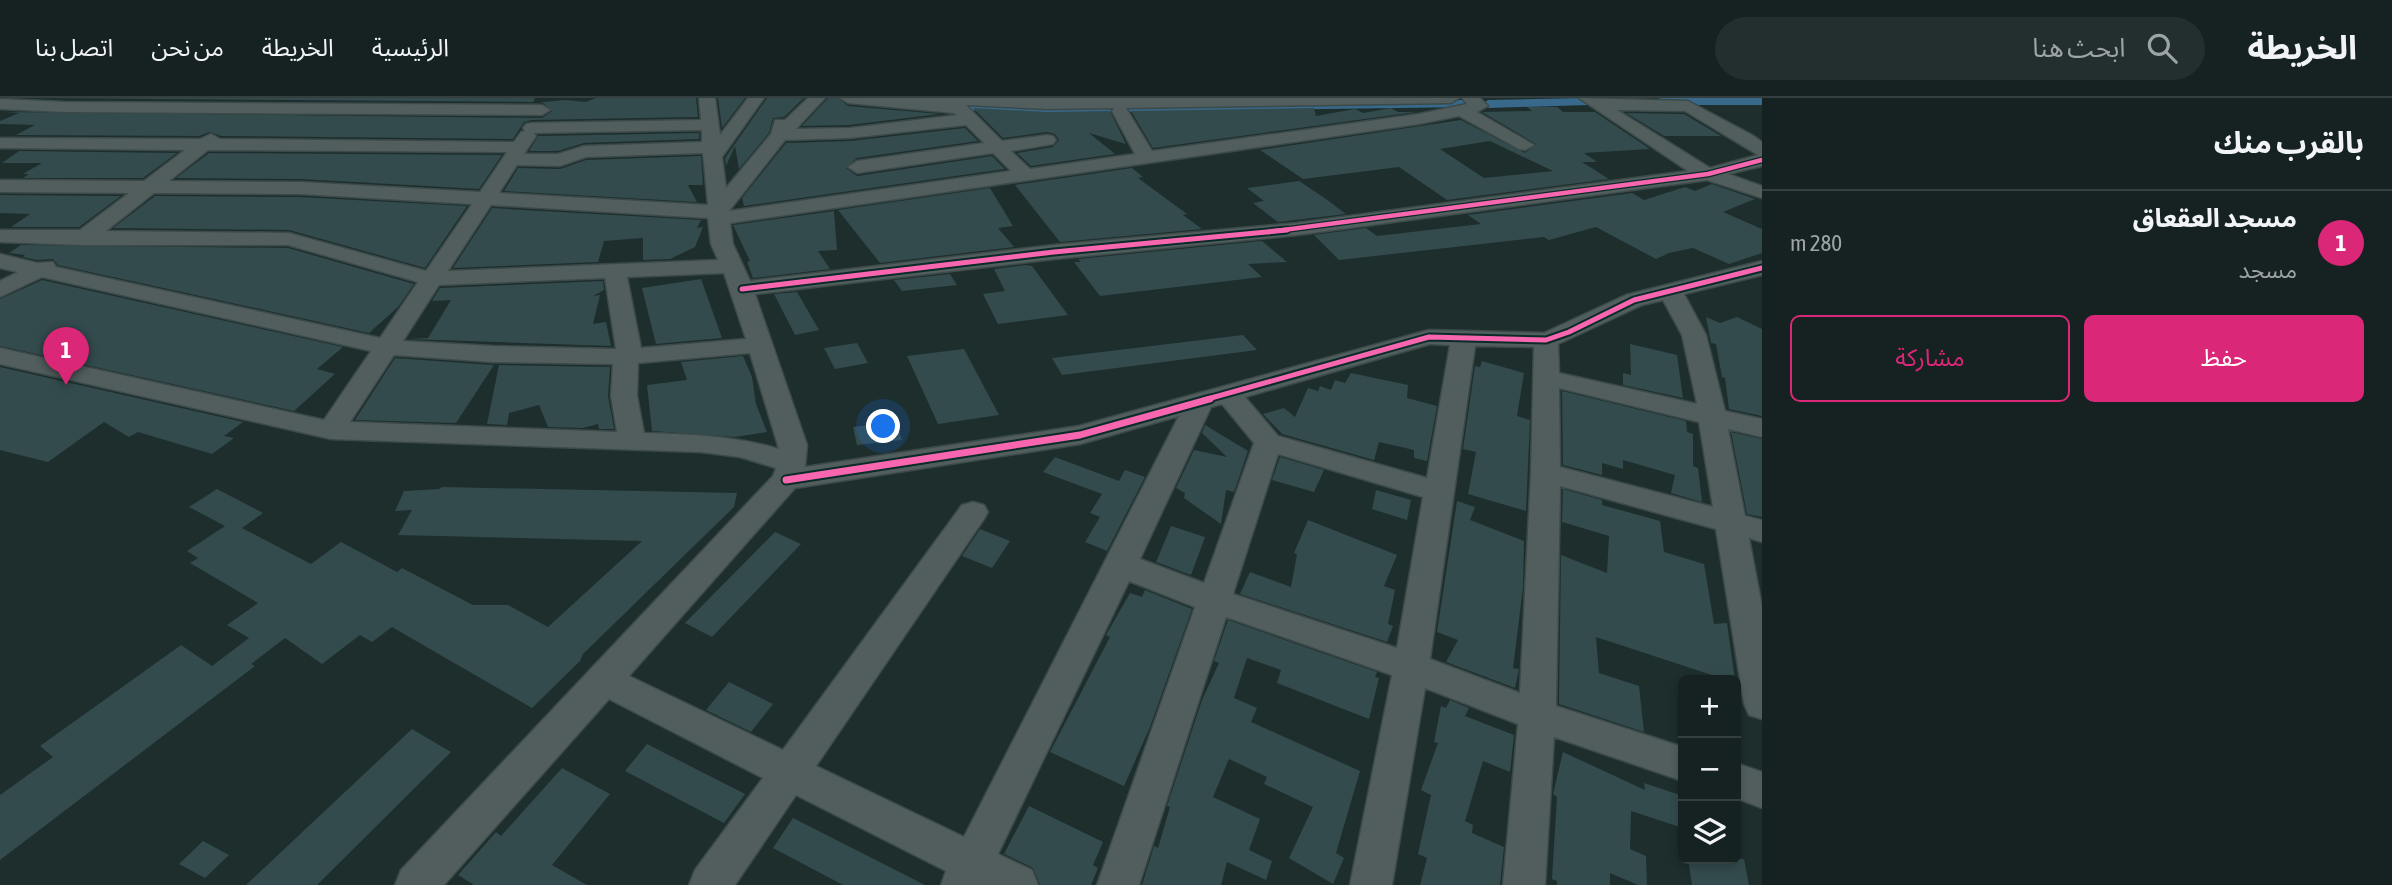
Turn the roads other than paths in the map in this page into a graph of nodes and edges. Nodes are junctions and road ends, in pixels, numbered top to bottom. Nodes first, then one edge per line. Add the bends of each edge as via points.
1 (82, 98) edge
2 (756, 98) edge
3 (793, 98) edge
4 (817, 98) edge
5 (848, 98) edge
6 (917, 98) edge
7 (1483, 98) edge
8 (983, 100) edge
9 (1195, 100) edge
10 (1462, 101) edge
11 (1592, 101) edge
12 (258, 103) edge
13 (0, 104) edge
14 (1118, 104) edge
15 (65, 107) junction
16 (1360, 108) dead end
17 (541, 112) edge
18 (965, 113) junction
19 (1229, 118) junction
20 (710, 132) edge
21 (780, 135) junction
22 (1047, 141) dead end
23 (1254, 142) junction
24 (0, 143) edge
25 (206, 144) junction
26 (1525, 145) dead end
27 (998, 146) junction
28 (1762, 151) edge
29 (514, 153) junction
30 (1147, 159) junction
31 (1762, 160) edge
32 (857, 167) dead end
33 (1708, 174) junction
34 (1026, 176) junction
35 (0, 186) edge
36 (148, 187) junction
37 (1762, 192) edge
38 (485, 200) junction
39 (717, 216) junction
40 (0, 236) edge
41 (86, 236) junction
42 (0, 261) edge
43 (1762, 268) edge
44 (41, 270) junction
45 (615, 272) junction
46 (736, 277) junction
47 (431, 279) junction
48 (0, 290) edge
49 (1670, 290) junction
50 (1618, 308) junction
51 (1686, 322) junction
52 (1464, 337) junction
53 (1546, 340) junction
54 (758, 345) junction
55 (385, 347) junction
56 (0, 356) edge
57 (628, 357) junction
58 (1548, 378) junction
59 (1213, 398) junction
60 (1710, 416) junction
61 (1762, 428) edge
62 (331, 430) junction
63 (629, 441) junction
64 (1268, 442) junction
65 (789, 472) junction
66 (1546, 473) junction
67 (1439, 491) junction
68 (973, 512) dead end
69 (1731, 522) junction
70 (1762, 531) edge
71 (1121, 565) junction
72 (1216, 601) junction
73 (1411, 667) junction
74 (604, 680) junction
75 (1762, 704) edge
76 (1537, 715) junction
77 (1678, 762) edge
78 (791, 771) junction
79 (1741, 783) edge
80 (1762, 790) edge
81 (967, 874) edge
82 (416, 885) edge
83 (710, 885) edge
84 (1017, 885) edge
85 (1118, 885) edge
86 (1371, 885) edge
87 (1524, 885) edge

1 - 15 street
2 - 20 street
3 - 21 street
4 - 21 street
5 - 18 street
6 - 8 street
7 - 10 street
8 - 14 street
9 - 10 street
9 - 14 street
10 - 23 street
10 - 26 street
11 - 28 street via 1688,106
11 - 33 street
12 - 15 street
12 - 17 street
12 - 25 street
13 - 15 street
14 - 18 street via 1055,113
14 - 19 street
14 - 30 street
15 - 24 street
16 - 19 street
17 - 20 street
17 - 29 street
18 - 21 street via 850,133
18 - 27 street
19 - 23 street
20 - 29 street via 560,160
20 - 39 street
21 - 39 street
22 - 27 street
23 - 30 street
24 - 25 street
25 - 29 street
25 - 36 street
27 - 32 street
27 - 34 street
29 - 38 street
30 - 34 street
31 - 33 street
33 - 37 street
33 - 46 street via 1297,229
34 - 39 street
35 - 36 street
36 - 38 street via 300,188
36 - 41 street
38 - 39 street
38 - 47 street
39 - 46 street via 722,244
40 - 41 street
41 - 44 street
41 - 47 street via 289,239
42 - 44 street
43 - 49 street
44 - 48 street
44 - 55 street
45 - 46 street
45 - 47 street
45 - 57 street
46 - 54 street
47 - 55 street
49 - 50 street
49 - 51 street
50 - 51 street
50 - 53 street
51 - 60 street via 1704,370
52 - 53 street
52 - 59 street via 1429,337 1394,345
52 - 67 street
53 - 58 street
54 - 57 street
54 - 65 street via 793,445
55 - 57 street
55 - 62 street
56 - 62 street
57 - 63 street via 624,380 626,409 632,420
58 - 60 street
58 - 66 street
59 - 64 street
59 - 65 street via 1080,435
59 - 71 street
60 - 61 street
60 - 69 street
62 - 63 street
63 - 65 street via 722,445
64 - 67 street
64 - 72 street
65 - 74 street
66 - 69 street
66 - 76 street
67 - 73 street
68 - 78 street
69 - 70 street
69 - 75 street
71 - 72 street
71 - 81 street
72 - 73 street
72 - 85 street
73 - 76 street
73 - 86 street
74 - 78 street
74 - 82 street
76 - 77 street
76 - 87 street
78 - 81 street
78 - 83 street
79 - 80 street
81 - 84 street

